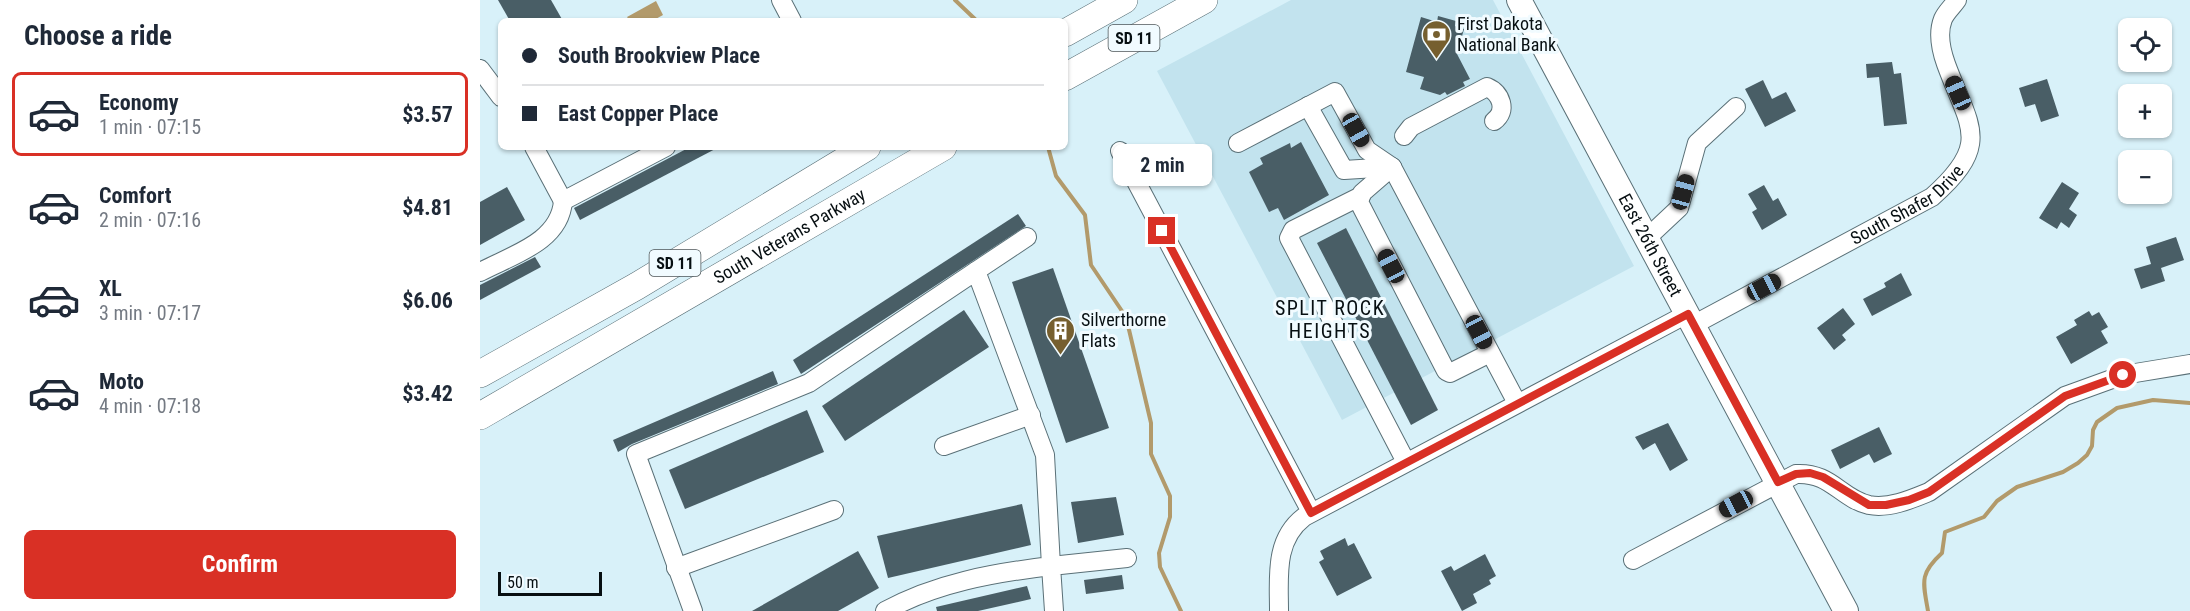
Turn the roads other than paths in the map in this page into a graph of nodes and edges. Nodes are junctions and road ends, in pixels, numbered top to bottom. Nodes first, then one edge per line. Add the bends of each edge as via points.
1 (781, 0) edge
2 (1124, 0) edge
3 (1204, 0) edge
4 (1957, 0) edge
5 (1520, 1) edge
6 (790, 18) edge
7 (1068, 31) edge
8 (480, 69) edge
9 (1068, 75) edge
10 (498, 93) edge
11 (1308, 106) junction
12 (1736, 107) dead end
13 (1494, 120) dead end
14 (1404, 136) dead end
15 (1238, 143) dead end
16 (536, 150) edge
17 (660, 150) edge
18 (862, 150) edge
19 (938, 150) edge
20 (1120, 151) dead end
21 (1392, 167) junction
22 (1361, 196) junction
23 (562, 201) junction
24 (1027, 237) dead end
25 (1647, 238) junction
26 (976, 271) junction
27 (480, 272) edge
28 (1690, 319) junction
29 (1490, 353) junction
30 (2190, 364) edge
31 (480, 375) edge
32 (1517, 403) junction
33 (1031, 415) junction
34 (480, 416) edge
35 (944, 446) dead end
36 (1406, 462) junction
37 (1778, 482) junction
38 (834, 510) dead end
39 (1311, 513) junction
40 (1127, 558) dead end
41 (1633, 560) dead end
42 (1051, 566) junction
43 (676, 568) junction
44 (693, 611) edge
45 (885, 611) edge
46 (1054, 611) edge
47 (1279, 611) edge
48 (1846, 611) edge

1 - 6 street
2 - 7 highway, SD 11
3 - 9 highway, SD 11
4 - 28 street, South Shafer Drive via 1943,19 1940,46 1972,126 1968,151 1955,177 1932,197
5 - 25 main road, East 26th Street
8 - 10 street
11 - 15 street
11 - 21 street via 1344,170
11 - 21 street via 1335,92 1367,150
12 - 25 street via 1696,143 1678,208
13 - 14 street via 1500,114 1501,103 1487,87 1411,127
16 - 23 street
17 - 23 street
18 - 31 highway, South Veterans Parkway / SD 11
19 - 34 highway, South Veterans Parkway / SD 11
20 - 39 street
21 - 22 street
21 - 29 street
22 - 29 street via 1361,209 1446,371 1450,373
22 - 36 street via 1293,230 1289,238
23 - 27 street via 562,214 547,237
24 - 26 street
25 - 28 main road, East 26th Street
26 - 33 street
26 - 43 street via 809,383 636,454
28 - 32 street, South Shafer Drive
28 - 37 main road, East 26th Street
29 - 32 street
30 - 37 street via 2123,375 2065,396 1929,492 1909,500 1869,505 1810,473
32 - 36 street, South Shafer Drive
33 - 35 street
33 - 42 street via 1045,455
36 - 39 street, South Shafer Drive
37 - 41 street
37 - 48 main road, East 26th Street
38 - 43 street
39 - 47 street, South Shafer Drive via 1296,524 1284,542 1279,568
40 - 42 street
42 - 45 street via 938,587
42 - 46 street
43 - 44 street

